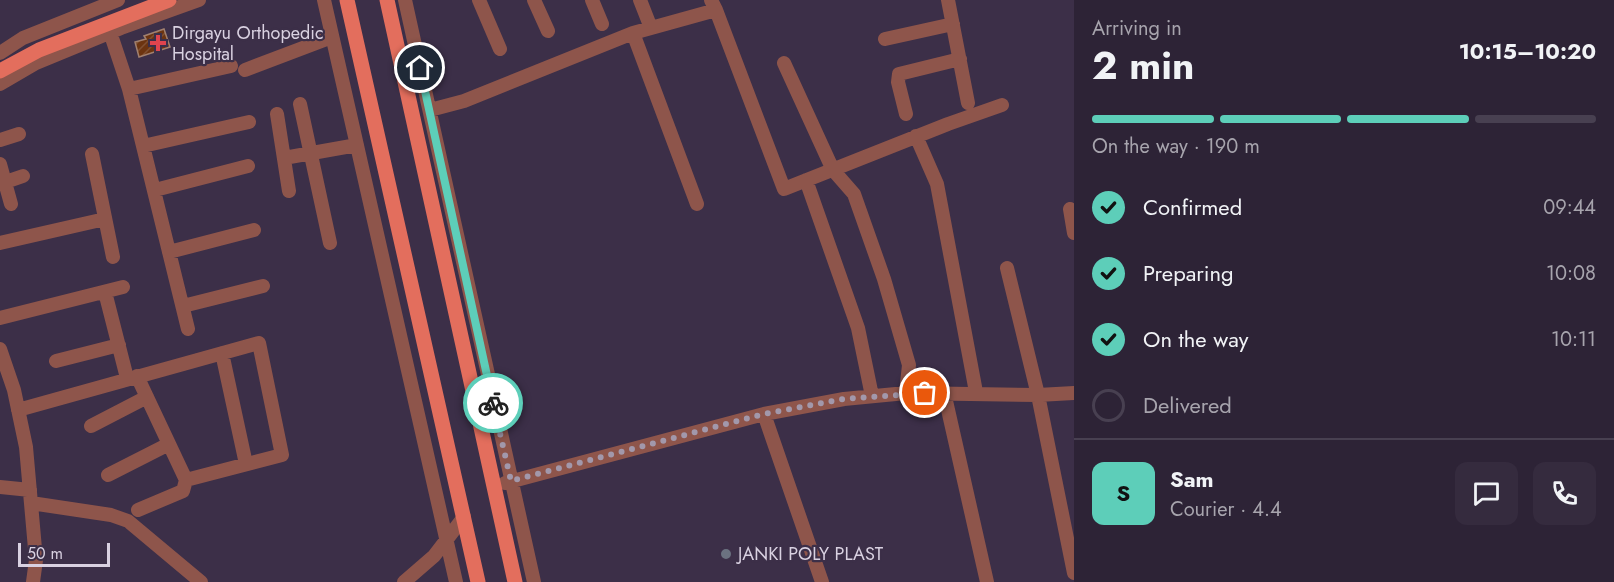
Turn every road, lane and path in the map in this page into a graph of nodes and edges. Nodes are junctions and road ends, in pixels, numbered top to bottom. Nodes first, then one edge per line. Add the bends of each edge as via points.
1 (118, 0) edge
2 (147, 0) edge
3 (169, 0) edge
4 (199, 0) edge
5 (324, 0) edge
6 (346, 0) edge
7 (387, 0) edge
8 (405, 0) edge
9 (479, 0) edge
10 (534, 0) edge
11 (592, 0) edge
12 (640, 0) edge
13 (948, 0) edge
14 (714, 5) edge
15 (602, 24) dead end
16 (953, 24) junction
17 (651, 28) junction
18 (110, 32) junction
19 (548, 32) dead end
20 (633, 33) junction
21 (332, 37) junction
22 (885, 39) dead end
23 (500, 49) dead end
24 (0, 53) edge
25 (960, 59) junction
26 (0, 62) edge
27 (784, 63) dead end
28 (0, 71) edge
29 (0, 84) edge
30 (129, 89) junction
31 (968, 103) dead end
32 (300, 104) dead end
33 (1002, 105) dead end
34 (430, 110) junction
35 (277, 114) dead end
36 (906, 114) dead end
37 (249, 122) dead end
38 (19, 134) dead end
39 (916, 136) junction
40 (0, 140) edge
41 (357, 145) junction
42 (143, 146) junction
43 (92, 154) dead end
44 (310, 155) junction
45 (284, 158) junction
46 (0, 164) edge
47 (248, 166) dead end
48 (833, 170) junction
49 (23, 176) dead end
50 (806, 180) junction
51 (2, 183) edge
52 (155, 190) junction
53 (289, 191) dead end
54 (11, 204) dead end
55 (696, 204) dead end
56 (1070, 209) dead end
57 (105, 219) junction
58 (254, 230) dead end
59 (1074, 233) edge
60 (0, 243) edge
61 (330, 243) dead end
62 (169, 252) junction
63 (113, 257) dead end
64 (1006, 268) dead end
65 (263, 286) dead end
66 (123, 287) dead end
67 (105, 292) junction
68 (183, 306) junction
69 (0, 318) edge
70 (188, 329) dead end
71 (119, 345) junction
72 (0, 349) edge
73 (222, 353) junction
74 (56, 361) dead end
75 (132, 377) junction
76 (5, 381) edge
77 (434, 386) junction
78 (944, 392) junction
79 (976, 392) junction
80 (413, 393) junction
81 (906, 393) junction
82 (1074, 393) edge
83 (1038, 394) junction
84 (872, 396) junction
85 (147, 397) junction
86 (18, 410) junction
87 (764, 414) junction
88 (91, 426) dead end
89 (169, 444) junction
90 (246, 464) junction
91 (108, 475) dead end
92 (186, 480) junction
93 (511, 481) junction
94 (494, 486) junction
95 (0, 487) edge
96 (30, 497) junction
97 (138, 510) dead end
98 (464, 517) junction
99 (447, 539) junction
100 (1074, 573) edge
101 (33, 582) edge
102 (201, 582) edge
103 (404, 582) edge
104 (456, 582) edge
105 (478, 582) edge
106 (515, 582) edge
107 (534, 582) edge
108 (822, 582) edge
109 (987, 582) edge

1 - 24 street via 23,38
2 - 26 main road via 36,43
3 - 28 main road via 39,50
4 - 18 street
5 - 21 street
6 - 77 main road
7 - 94 main road
8 - 34 street
9 - 23 street
10 - 19 street
11 - 15 street
12 - 17 street
13 - 16 street
14 - 17 street
14 - 50 street via 784,189
16 - 22 street
16 - 25 street
17 - 20 street
18 - 29 street via 36,63
18 - 30 street
20 - 34 street via 464,101
20 - 55 street
21 - 30 street via 238,68
21 - 41 street
25 - 31 street
25 - 36 street via 899,74
27 - 48 street
30 - 42 street
32 - 44 street
33 - 39 street
34 - 93 street
35 - 45 street
37 - 42 street
38 - 40 street
39 - 48 street
39 - 79 street via 937,184
41 - 44 street
41 - 80 street
42 - 52 street
43 - 57 street
44 - 45 street
44 - 61 street
45 - 53 street
46 - 51 street
47 - 52 street
48 - 50 street
48 - 81 street via 854,194 884,279 909,365
49 - 51 street
50 - 84 street via 858,328
51 - 54 street
52 - 62 street
56 - 59 street
57 - 60 street
57 - 63 street
58 - 62 street
62 - 68 street
64 - 83 street
65 - 68 street
66 - 67 street
67 - 69 street
67 - 71 street
68 - 70 street
71 - 74 street
71 - 75 street
72 - 76 street
73 - 75 street
73 - 90 street
73 - 90 street via 259,343 282,455
75 - 85 street
75 - 86 street
76 - 86 street
77 - 80 street
77 - 98 main road
78 - 79 street
78 - 81 street
78 - 109 street
79 - 83 street
80 - 99 street
81 - 84 street
82 - 83 street
83 - 100 street
84 - 87 street
85 - 88 street
85 - 89 street
86 - 96 street
87 - 93 street
87 - 108 street
89 - 91 street
89 - 92 street
90 - 92 street
92 - 97 street via 183,490
93 - 94 street
93 - 107 street
94 - 106 main road
95 - 96 street
96 - 101 street via 36,560
96 - 102 street via 128,521
98 - 99 street
98 - 105 main road
99 - 103 street
99 - 104 street

